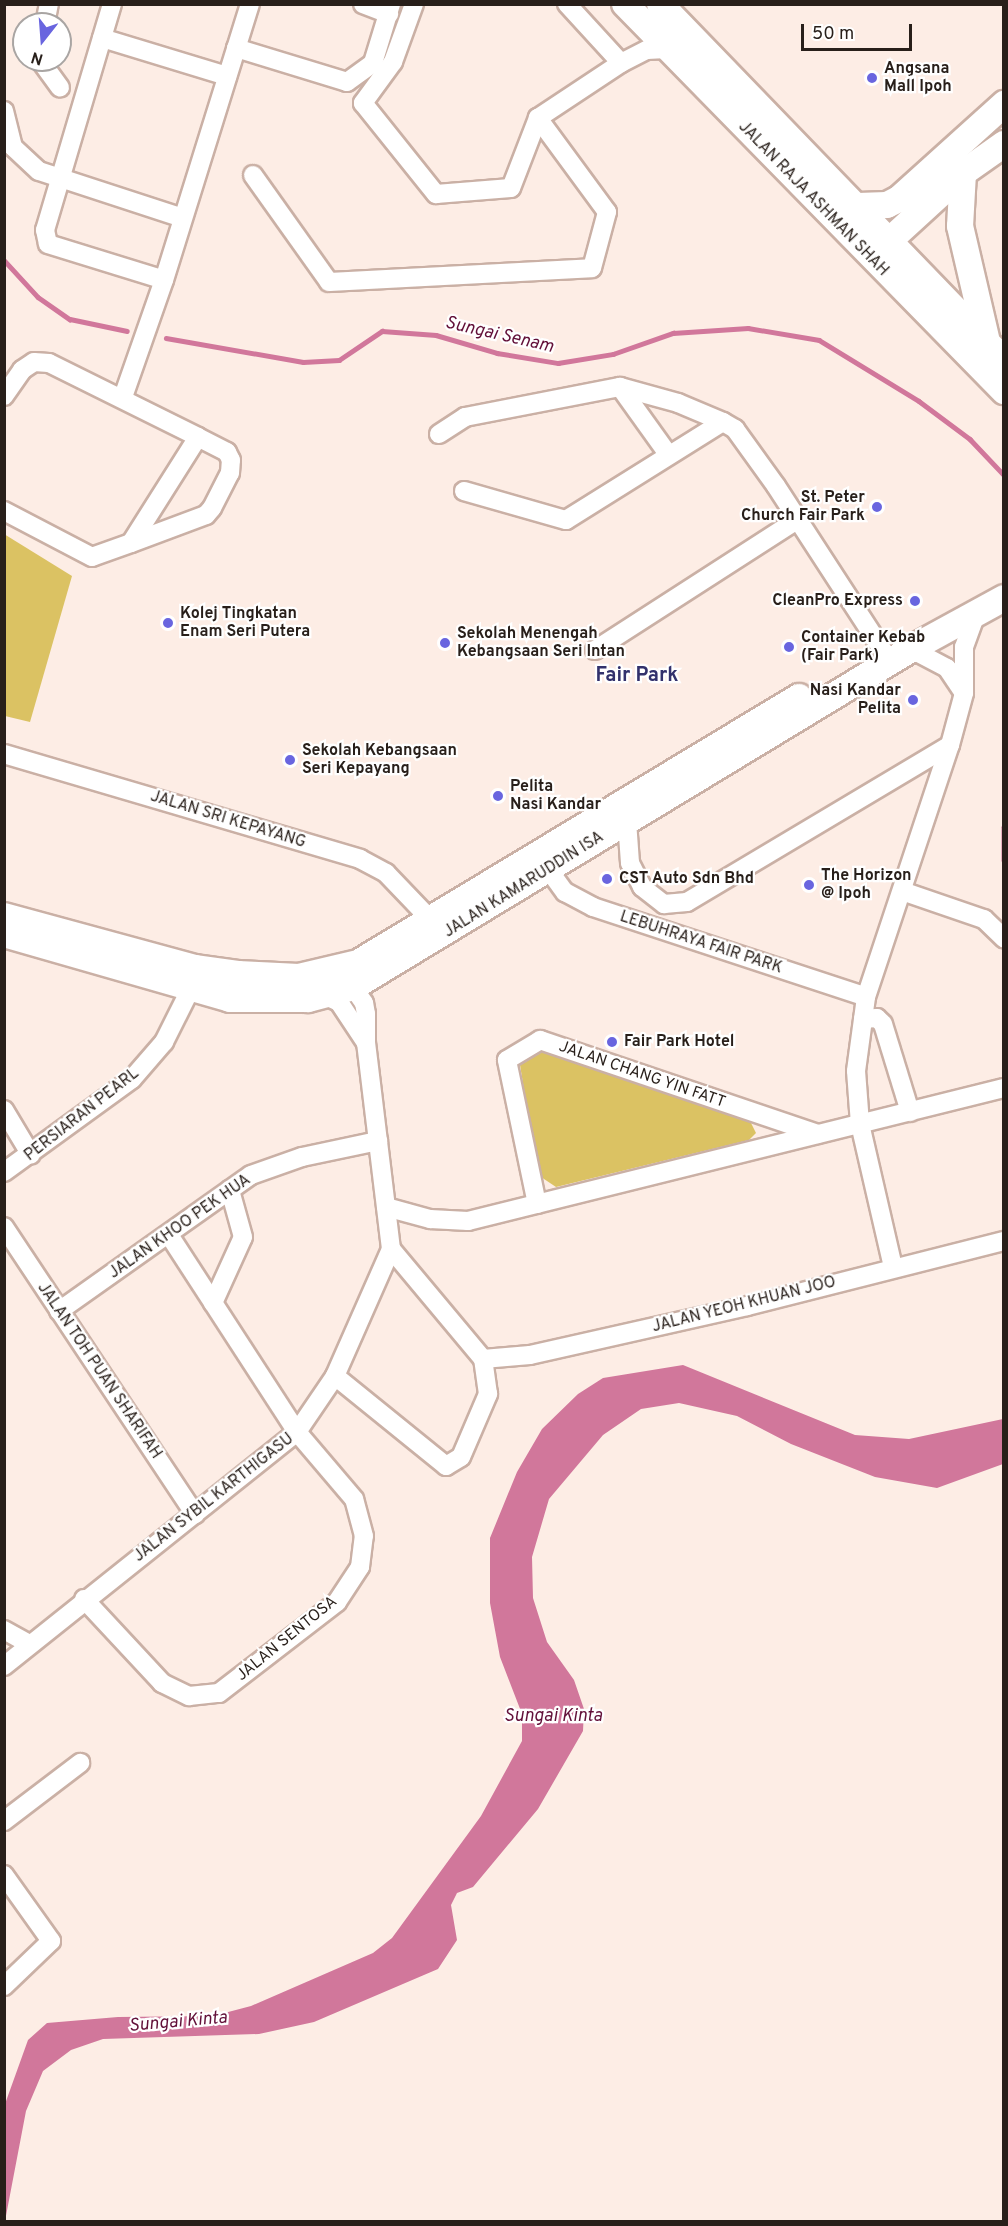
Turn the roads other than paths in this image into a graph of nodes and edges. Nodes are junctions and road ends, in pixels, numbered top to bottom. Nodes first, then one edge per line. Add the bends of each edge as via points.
1 (112, 4) edge
2 (250, 4) edge
3 (363, 4) edge
4 (414, 4) edge
5 (567, 4) edge
6 (625, 4) edge
7 (660, 4) edge
8 (390, 9) edge
9 (102, 38) junction
10 (236, 48) junction
11 (666, 48) junction
12 (621, 63) junction
13 (49, 72) edge
14 (227, 76) junction
15 (60, 88) dead end
16 (1004, 104) edge
17 (4, 111) edge
18 (538, 118) junction
19 (1004, 144) edge
20 (768, 155) junction
21 (963, 173) junction
22 (253, 175) dead end
23 (59, 178) junction
24 (858, 206) junction
25 (183, 218) junction
26 (890, 240) junction
27 (164, 279) junction
28 (987, 341) junction
29 (1004, 360) edge
30 (620, 387) junction
31 (1004, 391) edge
32 (4, 396) edge
33 (123, 397) junction
34 (723, 422) junction
35 (440, 434) dead end
36 (198, 437) junction
37 (668, 454) junction
38 (464, 491) dead end
39 (4, 511) edge
40 (795, 520) junction
41 (131, 543) junction
42 (1004, 584) edge
43 (1004, 598) edge
44 (977, 611) junction
45 (595, 650) dead end
46 (894, 654) junction
47 (964, 693) junction
48 (950, 745) junction
49 (4, 754) edge
50 (627, 821) junction
51 (548, 870) junction
52 (902, 891) junction
53 (4, 916) edge
54 (436, 928) junction
55 (4, 934) edge
56 (1004, 938) edge
57 (238, 974) junction
58 (299, 976) junction
59 (353, 987) junction
60 (190, 990) junction
61 (326, 996) junction
62 (866, 997) junction
63 (863, 1018) junction
64 (366, 1043) junction
65 (1004, 1088) edge
66 (4, 1110) edge
67 (910, 1112) junction
68 (860, 1124) junction
69 (817, 1134) junction
70 (378, 1141) junction
71 (31, 1155) junction
72 (4, 1172) edge
73 (230, 1190) junction
74 (537, 1204) junction
75 (386, 1207) junction
76 (4, 1227) edge
77 (169, 1235) junction
78 (1004, 1241) edge
79 (391, 1249) junction
80 (893, 1267) junction
81 (213, 1302) junction
82 (59, 1311) junction
83 (483, 1359) junction
84 (335, 1376) junction
85 (297, 1432) junction
86 (195, 1514) junction
87 (84, 1599) junction
88 (4, 1630) edge
89 (29, 1644) junction
90 (4, 1666) edge
91 (80, 1762) dead end
92 (4, 1821) edge
93 (4, 1875) edge
94 (4, 1986) edge

1 - 9 street
2 - 10 street
3 - 8 street
4 - 18 street via 393,62 363,103 436,194 511,188
5 - 12 street
6 - 11 main road, JALAN RAJA ASHMAN SHAH
7 - 24 main road, JALAN RAJA ASHMAN SHAH via 808,160
8 - 10 street via 373,63 347,82
9 - 14 street
9 - 23 street
10 - 14 street
11 - 12 street via 647,50
11 - 20 main road, JALAN RAJA ASHMAN SHAH
12 - 18 street
13 - 15 street
14 - 25 street
16 - 24 main road via 899,199 887,205
17 - 23 street via 13,147 21,158
18 - 22 street via 607,212 592,268 329,282
19 - 21 main road
20 - 26 main road via 806,173 867,230
20 - 31 main road, JALAN RAJA ASHMAN SHAH
21 - 26 main road
21 - 28 main road via 960,226
23 - 25 street
23 - 27 street via 47,217 48,244
24 - 26 main road, JALAN RAJA ASHMAN SHAH
25 - 27 street
26 - 28 main road, JALAN RAJA ASHMAN SHAH
27 - 33 street
28 - 29 main road, JALAN RAJA ASHMAN SHAH
30 - 34 street via 678,403
30 - 35 street via 465,417
30 - 37 street
32 - 33 street via 22,370 34,362 49,363
33 - 36 street
34 - 37 street
34 - 40 street via 735,429
36 - 41 street
36 - 41 street via 227,452 231,460 230,473 212,508 199,518
37 - 38 street via 566,520
39 - 41 street via 92,557
40 - 45 street
40 - 46 street
42 - 46 main road, JALAN KAMARUDDIN ISA
43 - 44 main road, JALAN KAMARUDDIN ISA
44 - 46 main road, JALAN KAMARUDDIN ISA
44 - 47 street via 964,647
46 - 47 street via 947,668
46 - 50 main road, JALAN KAMARUDDIN ISA
46 - 54 main road, JALAN KAMARUDDIN ISA
47 - 48 street
48 - 50 street via 687,903 664,904 642,887 630,863
48 - 52 street
49 - 54 street, JALAN SRI KEPAYANG via 360,859 386,873
50 - 51 main road, JALAN KAMARUDDIN ISA
51 - 54 main road, JALAN KAMARUDDIN ISA
51 - 62 street, LEBUHRAYA FAIR PARK via 565,892 593,907
52 - 56 street via 984,920
52 - 62 street
53 - 57 main road, JALAN KAMARUDDIN ISA via 196,968
54 - 58 main road, JALAN KAMARUDDIN ISA via 358,963
54 - 59 main road, JALAN KAMARUDDIN ISA
55 - 60 main road, JALAN KAMARUDDIN ISA
57 - 58 main road, JALAN KAMARUDDIN ISA
57 - 60 main road via 202,982
58 - 59 main road via 311,984 339,980
59 - 61 main road, JALAN KAMARUDDIN ISA
59 - 64 street via 364,1003
60 - 61 main road, JALAN KAMARUDDIN ISA via 230,999
60 - 71 street, PERSIARAN PEARL via 164,1042 132,1079
61 - 64 street via 339,1002
62 - 63 street
63 - 67 street via 877,1018 883,1024
63 - 68 street via 856,1071
64 - 70 street
65 - 67 street
66 - 71 street
67 - 68 street
68 - 69 street
68 - 80 street
69 - 74 street
69 - 74 street, JALAN CHANG YIN FATT via 540,1040 507,1060
70 - 73 street, JALAN KHOO PEK HUA via 302,1157 251,1175
70 - 75 street
71 - 72 street, PERSIARAN PEARL
73 - 77 street, JALAN KHOO PEK HUA
73 - 81 street via 243,1237
74 - 75 street via 468,1221 430,1219
75 - 79 street
76 - 82 street, JALAN TOH PUAN SHARIFAH
77 - 81 street, JALAN SENTOSA
77 - 82 street, JALAN KHOO PEK HUA
78 - 80 street, JALAN YEOH KHUAN JOO
79 - 83 street
79 - 84 street, JALAN SYBIL KARTHIGASU
80 - 83 street, JALAN YEOH KHUAN JOO via 565,1348
81 - 85 street, JALAN SENTOSA
82 - 86 street, JALAN TOH PUAN SHARIFAH
83 - 84 street via 488,1394 461,1457 446,1466
84 - 85 street, JALAN SYBIL KARTHIGASU
85 - 86 street, JALAN SYBIL KARTHIGASU
85 - 87 street, JALAN SENTOSA via 354,1499 364,1536 360,1567 337,1602 219,1693 189,1696 162,1683
86 - 87 street, JALAN SYBIL KARTHIGASU
87 - 89 street, JALAN SYBIL KARTHIGASU
88 - 89 street
89 - 90 street, JALAN SYBIL KARTHIGASU
91 - 92 street
93 - 94 street via 50,1936 49,1944

